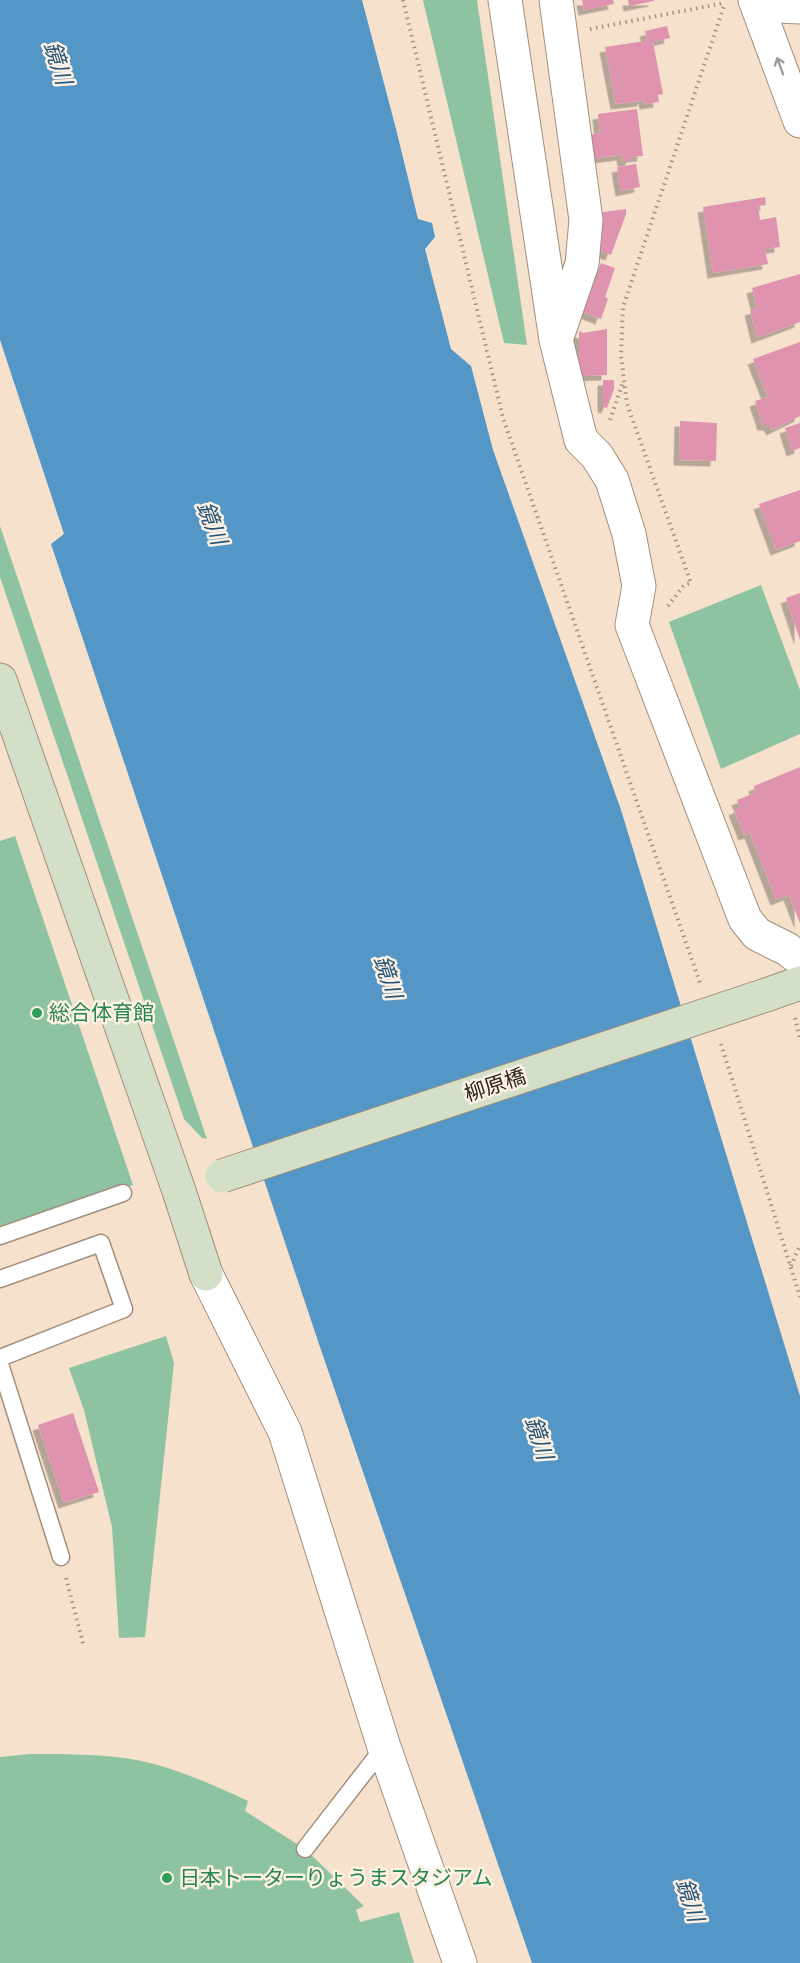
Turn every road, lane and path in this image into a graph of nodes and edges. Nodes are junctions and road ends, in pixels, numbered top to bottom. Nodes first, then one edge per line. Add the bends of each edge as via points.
1 (403, 0) edge
2 (506, 0) edge
3 (556, 0) edge
4 (746, 3) edge
5 (800, 8) edge
6 (561, 35) junction
7 (800, 121) edge
8 (556, 340) junction
9 (623, 381) dead end
10 (0, 680) edge
11 (800, 959) edge
12 (800, 982) edge
13 (703, 992) dead end
14 (794, 1014) dead end
15 (718, 1037) dead end
16 (800, 1039) edge
17 (179, 1191) junction
18 (123, 1194) dead end
19 (0, 1236) edge
20 (800, 1245) edge
21 (791, 1267) junction
22 (0, 1279) edge
23 (800, 1297) edge
24 (0, 1358) edge
25 (0, 1364) edge
26 (60, 1557) joint
27 (84, 1647) dead end
28 (384, 1747) junction
29 (304, 1849) dead end
30 (460, 1963) edge

1 - 13 path via 503,418
2 - 8 street
3 - 6 street
4 - 5 street
4 - 6 path
7 -> 4 street
4 - 9 path via 683,123 623,307
6 - 8 street via 586,220 582,264
8 - 11 street via 581,440 612,480 629,534 639,585 632,625 745,919 757,934
10 - 17 street
12 - 17 street, 柳原橋, bridge
14 - 16 path
15 - 21 path
17 - 28 street via 206,1274 285,1432
18 - 19 lane
20 - 21 path
21 - 23 path
22 - 24 lane via 100,1243 124,1309
25 - 26 lane
26 - 27 path
28 - 29 lane
28 - 30 street

